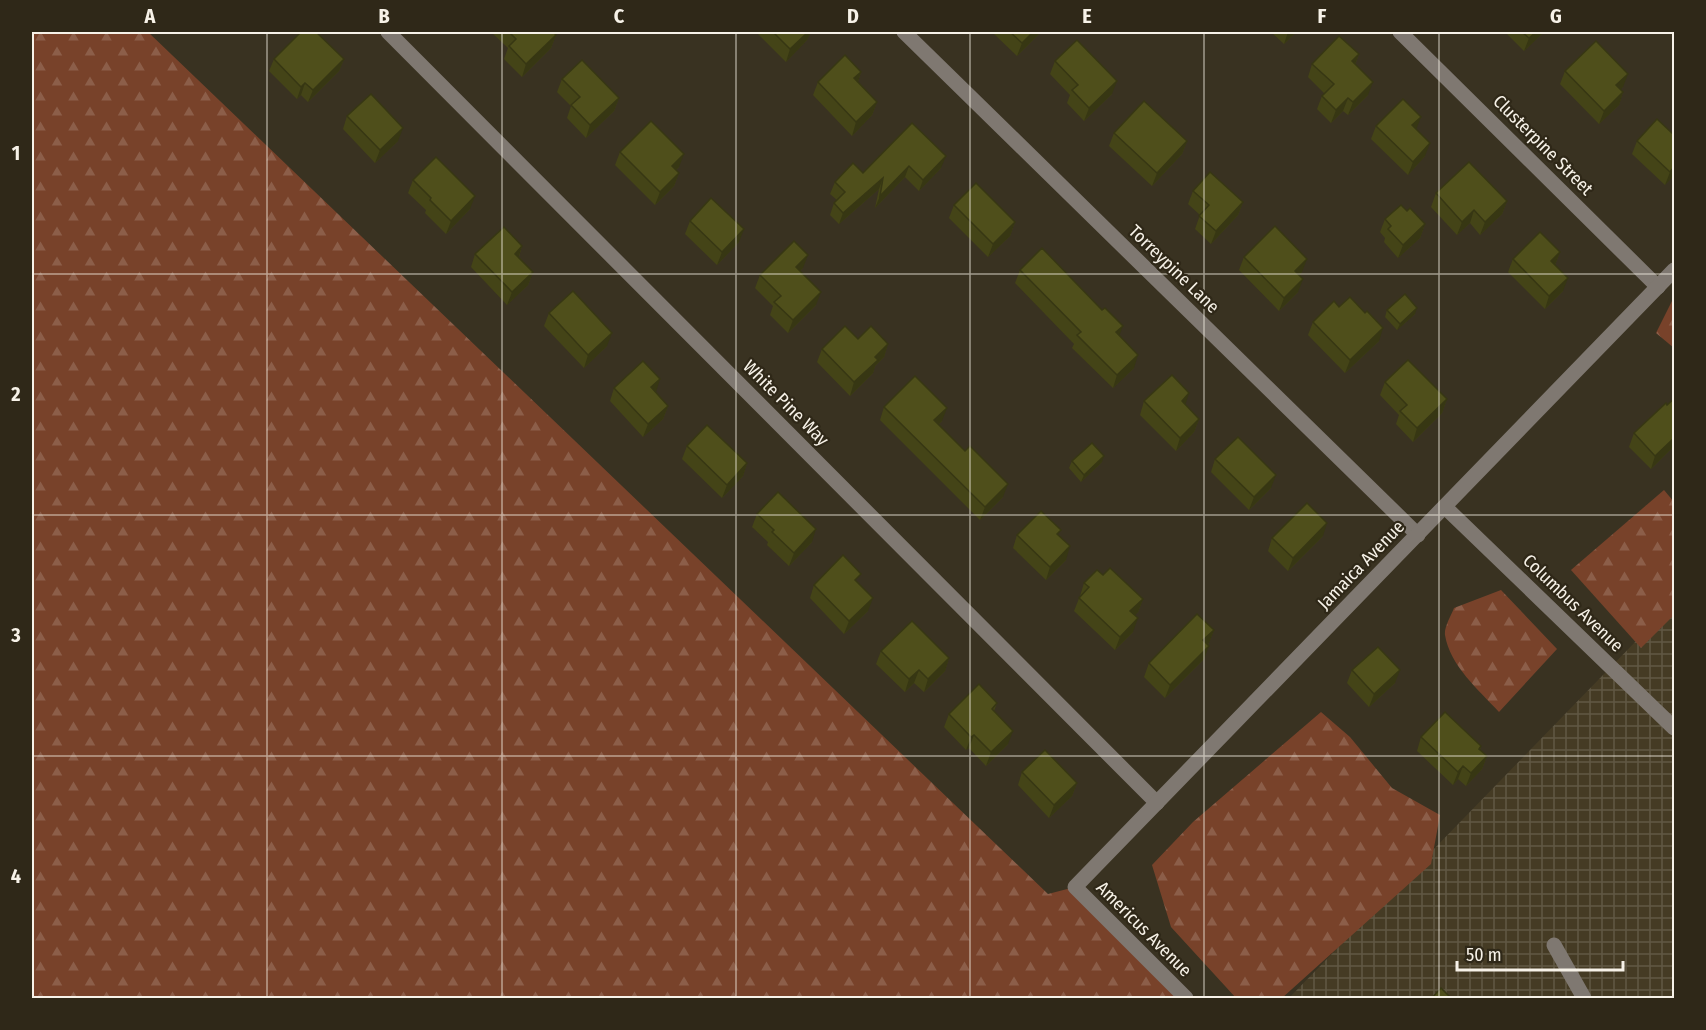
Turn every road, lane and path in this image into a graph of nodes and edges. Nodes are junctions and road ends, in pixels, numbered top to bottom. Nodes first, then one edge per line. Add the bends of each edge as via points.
1 (388, 32) edge
2 (904, 32) edge
3 (1400, 32) edge
4 (1674, 270) edge
5 (1658, 287) junction
6 (1445, 507) junction
7 (1418, 535) junction
8 (1674, 728) edge
9 (1157, 803) junction
10 (1074, 887) joint
11 (1554, 945) dead end
12 (1186, 999) edge
13 (1584, 999) edge

1 - 9 street, White Pine Way
2 - 7 street, Torreypine Lane
3 - 5 street, Clusterpine Street
4 - 5 street, Jamaica Avenue
5 - 6 street, Jamaica Avenue
6 - 7 street, Jamaica Avenue
6 - 8 street, Columbus Avenue
7 - 9 street, Jamaica Avenue
9 - 10 street, Jamaica Avenue
10 - 12 street, Americus Avenue
11 - 13 street

